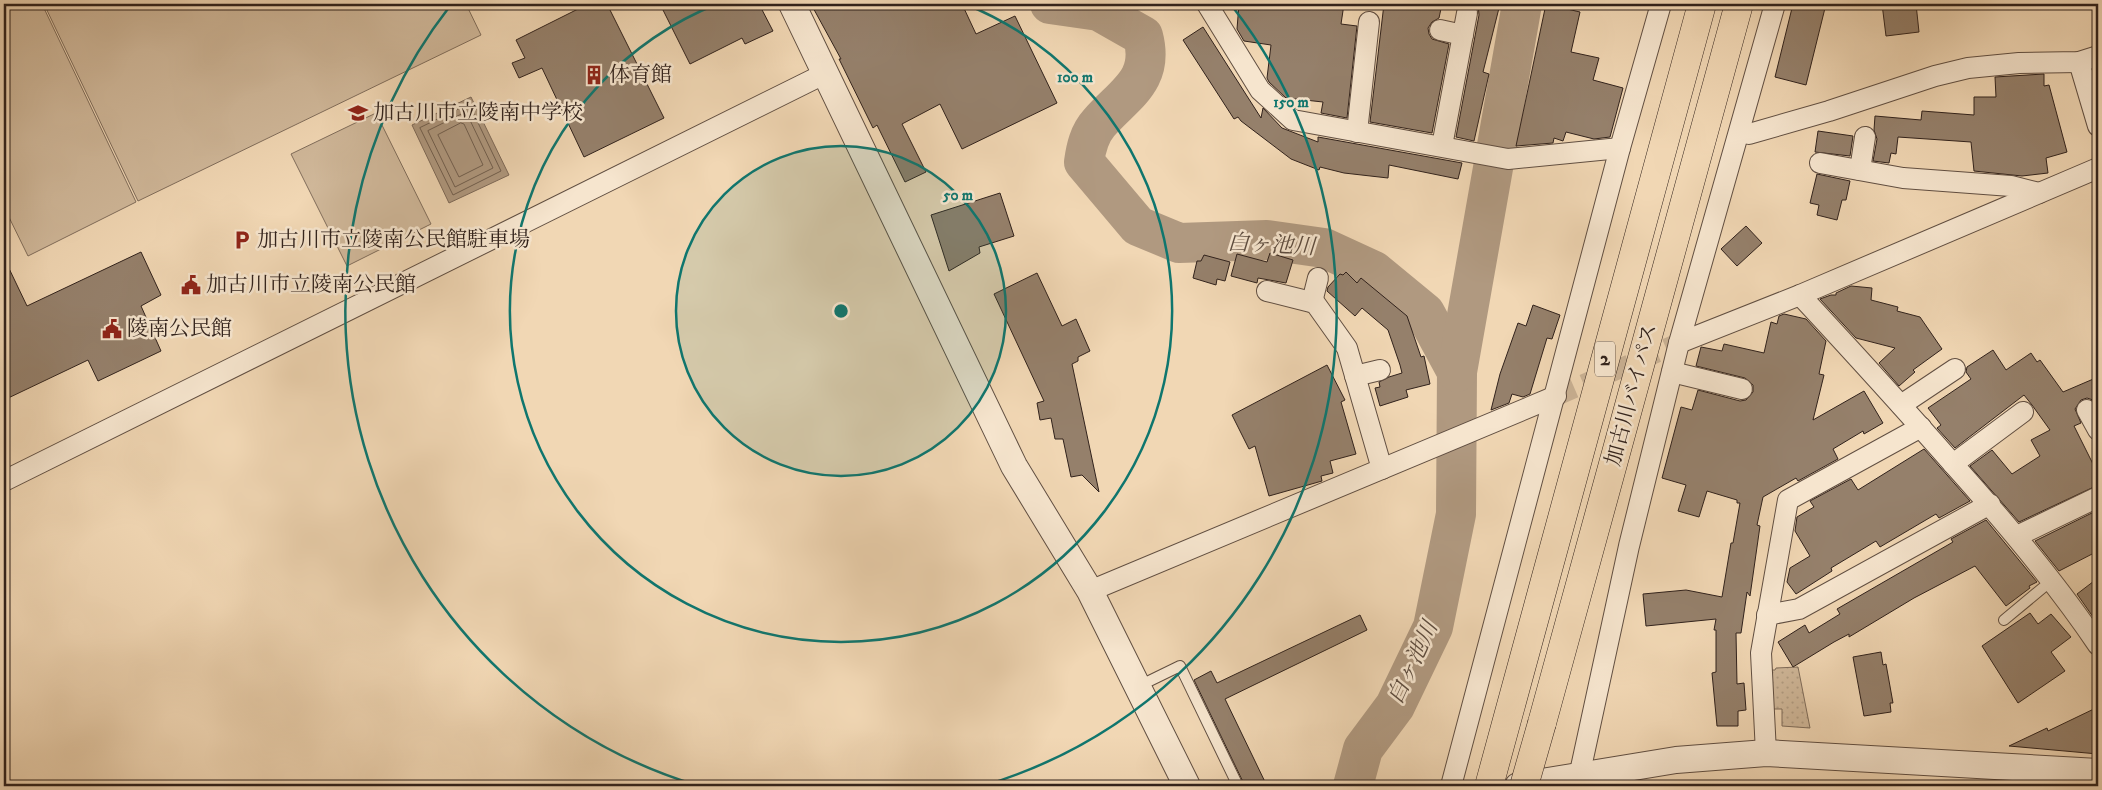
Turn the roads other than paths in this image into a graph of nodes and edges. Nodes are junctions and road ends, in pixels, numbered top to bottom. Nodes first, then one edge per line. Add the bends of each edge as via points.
1 (792, 4) edge
2 (1207, 4) edge
3 (1661, 4) edge
4 (1702, 4) edge
5 (1739, 4) edge
6 (1775, 4) edge
7 (1467, 13) dead end
8 (1370, 22) dead end
9 (1440, 30) dead end
10 (1463, 35) junction
11 (2098, 56) edge
12 (2079, 62) junction
13 (826, 73) junction
14 (2098, 126) edge
15 (1357, 132) junction
16 (1749, 134) dead end
17 (1865, 137) dead end
18 (1442, 146) junction
19 (1620, 148) junction
20 (1820, 163) dead end
21 (2098, 168) edge
22 (1860, 170) junction
23 (2038, 193) junction
24 (1318, 278) dead end
25 (1267, 291) dead end
26 (1800, 295) junction
27 (1312, 302) junction
28 (1680, 343) junction
29 (1955, 369) dead end
30 (1380, 370) dead end
31 (1672, 372) junction
32 (1355, 376) junction
33 (1742, 389) dead end
34 (1556, 396) junction
35 (1901, 405) junction
36 (2086, 410) dead end
37 (2023, 412) dead end
38 (1922, 427) junction
39 (2098, 430) edge
40 (1953, 464) junction
41 (1382, 469) junction
42 (4, 481) edge
43 (2098, 497) edge
44 (1990, 504) junction
45 (2017, 536) junction
46 (2051, 581) junction
47 (1090, 591) junction
48 (1767, 615) junction
49 (2004, 620) dead end
50 (2098, 646) edge
51 (1138, 687) junction
52 (1509, 715) junction
53 (1546, 724) junction
54 (1766, 754) junction
55 (2098, 772) edge
56 (1978, 775) edge
57 (1579, 781) edge
58 (1187, 786) edge
59 (1238, 786) edge
60 (1451, 786) edge
61 (1476, 786) edge
62 (1489, 786) edge
63 (1518, 786) edge
64 (1524, 786) edge
65 (1538, 786) edge

1 - 13 street
2 - 15 street via 1260,90 1293,120
3 - 19 street
4 - 52 highway, 加古川バイパス / 2
5 - 53 highway, 加古川バイパス / 2 via 1572,612
6 - 28 street
7 - 10 street
8 - 15 street
9 - 10 street
10 - 18 street
11 - 12 street
12 - 14 street
12 - 16 street via 1968,68
13 - 42 street
13 - 47 street via 1014,466
15 - 18 street
17 - 22 street
18 - 19 street via 1508,159
19 - 34 street
20 - 22 street
21 - 23 street
22 - 23 street via 1903,178 2011,186
23 - 26 street
24 - 27 street
25 - 27 street
26 - 28 street
26 - 35 street
27 - 32 street via 1347,348
28 - 31 street
29 - 35 street
30 - 32 street
31 - 33 street
31 - 57 street via 1629,546
32 - 41 street
34 - 41 street
34 - 60 street
35 - 38 street
36 - 39 street
37 - 40 street
38 - 40 street
38 - 48 street via 1788,500
40 - 44 street
41 - 47 street
43 - 45 street
44 - 45 street
44 - 48 street via 1799,610
45 - 46 street
46 - 49 lane
46 - 50 street via 2076,611
47 - 51 street
48 - 54 street via 1761,653
51 - 58 street
51 - 59 lane via 1180,666
52 - 61 highway
52 - 62 highway, 加古川バイパス / 2
53 - 64 highway, 加古川バイパス / 2, bridge
53 - 65 highway, 2
54 - 56 street
54 - 57 street via 1676,760
55 - 56 street
57 - 63 street

